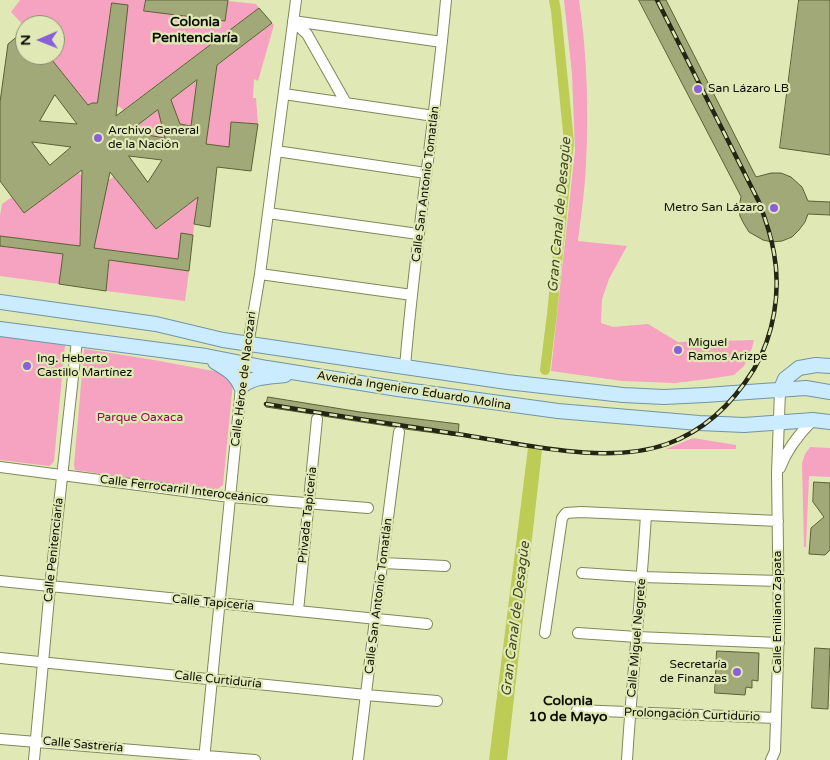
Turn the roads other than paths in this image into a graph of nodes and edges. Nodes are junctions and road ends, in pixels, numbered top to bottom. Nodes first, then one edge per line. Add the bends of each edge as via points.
1 (296, 0) edge
2 (446, 0) edge
3 (293, 21) junction
4 (442, 42) junction
5 (284, 94) junction
6 (346, 102) junction
7 (434, 116) junction
8 (276, 152) junction
9 (426, 173) junction
10 (268, 213) junction
11 (418, 234) junction
12 (260, 274) junction
13 (412, 295) junction
14 (0, 302) edge
15 (0, 329) edge
16 (77, 340) junction
17 (248, 344) junction
18 (206, 356) junction
19 (245, 364) junction
20 (830, 366) edge
21 (405, 367) junction
22 (298, 373) junction
23 (830, 386) edge
24 (241, 387) junction
25 (806, 388) junction
26 (780, 391) junction
27 (830, 392) edge
28 (317, 419) dead end
29 (812, 420) junction
30 (830, 422) edge
31 (779, 423) junction
32 (399, 432) dead end
33 (0, 467) edge
34 (62, 474) junction
35 (777, 474) junction
36 (230, 497) junction
37 (310, 504) junction
38 (368, 508) dead end
39 (646, 515) junction
40 (778, 521) junction
41 (383, 563) junction
42 (445, 566) dead end
43 (582, 573) dead end
44 (642, 577) junction
45 (0, 581) edge
46 (779, 581) junction
47 (50, 587) junction
48 (220, 604) junction
49 (298, 611) junction
50 (375, 619) junction
51 (426, 624) dead end
52 (544, 633) dead end
53 (578, 633) dead end
54 (637, 637) junction
55 (779, 643) junction
56 (0, 658) edge
57 (43, 662) junction
58 (212, 679) junction
59 (366, 695) junction
60 (437, 702) dead end
61 (577, 710) dead end
62 (630, 713) junction
63 (776, 718) junction
64 (0, 738) edge
65 (36, 741) junction
66 (775, 757) edge
67 (204, 758) edge
68 (34, 760) edge
69 (255, 760) edge
70 (358, 760) edge
71 (626, 760) edge

1 - 3 street, Calle Héroe de Nacozari
2 - 4 street, Calle San Antonio Tomatlán
3 - 4 street
3 - 5 street, Calle Héroe de Nacozari
3 - 6 street via 307,34
4 - 7 street, Calle San Antonio Tomatlán
5 - 6 street
5 - 8 street, Calle Héroe de Nacozari
6 - 7 street
7 - 9 street, Calle San Antonio Tomatlán
8 - 9 street
8 - 10 street, Calle Héroe de Nacozari
9 - 11 street, Calle San Antonio Tomatlán
10 - 11 street
10 - 12 street, Calle Héroe de Nacozari
11 - 13 street, Calle San Antonio Tomatlán
12 - 13 street
12 - 17 street, Calle Héroe de Nacozari
13 - 21 street, Calle San Antonio Tomatlán
14 - 17 main road, Avenida Ingeniero Eduardo Molina via 156,324
15 - 16 main road, Avenida Ingeniero Eduardo Molina
16 - 18 main road, Avenida Ingeniero Eduardo Molina
16 - 34 street, Calle Penitenciaría
17 - 19 street, Calle Héroe de Nacozari
17 - 21 main road, Avenida Ingeniero Eduardo Molina
18 - 19 main road, Avenida Ingeniero Eduardo Molina
18 - 24 main road via 234,374
19 - 22 main road, Avenida Ingeniero Eduardo Molina
19 - 24 street, Calle Héroe de Nacozari
20 - 26 main road via 799,368 785,379
21 - 26 main road, Avenida Ingeniero Eduardo Molina via 623,395 664,397
22 - 24 main road via 253,379
22 - 31 main road, Avenida Ingeniero Eduardo Molina via 558,411 700,423
23 - 25 main road
24 - 36 street, Calle Héroe de Nacozari
25 - 26 main road, Avenida Ingeniero Eduardo Molina
25 - 27 main road, Avenida Ingeniero Eduardo Molina
26 - 31 street, Calle Emiliano Zapata
28 - 37 street, Privada Tapiceria
29 - 30 main road, Avenida Ingeniero Eduardo Molina
29 - 31 main road, Avenida Ingeniero Eduardo Molina
29 - 35 street, Calle Emiliano Zapata via 798,434
31 - 35 street, Calle Emiliano Zapata
32 - 41 street, Calle San Antonio Tomatlán
33 - 34 street, Calle Ferrocarril Interoceánico
34 - 36 street, Calle Ferrocarril Interoceánico
34 - 47 street, Calle Penitenciaría
35 - 40 street, Calle Emiliano Zapata
36 - 37 street, Calle Ferrocarril Interoceánico
36 - 48 street, Calle Héroe de Nacozari
37 - 38 street, Calle Ferrocarril Interoceánico
37 - 49 street, Privada Tapiceria
39 - 40 street
39 - 44 street, Calle Miguel Negrete
39 - 52 street via 566,513 562,518
40 - 46 street, Calle Emiliano Zapata
41 - 42 street
41 - 50 street, Calle San Antonio Tomatlán
43 - 44 street
44 - 46 street
44 - 54 street, Calle Miguel Negrete
45 - 47 street, Calle Tapicería
46 - 55 street, Calle Emiliano Zapata
47 - 48 street, Calle Tapicería
47 - 57 street, Calle Penitenciaría
48 - 49 street, Calle Tapicería
48 - 58 street, Calle Héroe de Nacozari
49 - 50 street, Calle Tapicería
50 - 51 street, Calle Tapicería
50 - 59 street, Calle San Antonio Tomatlán
53 - 54 street
54 - 55 street
54 - 62 street, Calle Miguel Negrete
55 - 63 street, Calle Emiliano Zapata
56 - 57 street, Calle Curtiduría
57 - 58 street, Calle Curtiduría
57 - 65 street, Calle Penitenciaría
58 - 59 street, Calle Curtiduría
58 - 67 street, Calle Héroe de Nacozari
59 - 60 street, Calle Curtiduría
59 - 70 street, Calle San Antonio Tomatlán
61 - 62 street, Prolongación Curtidurio
62 - 63 street, Prolongación Curtidurio
62 - 71 street, Calle Miguel Negrete
63 - 66 street, Calle Emiliano Zapata
64 - 65 street, Calle Sastrería
65 - 67 street, Calle Sastrería
65 - 68 street, Calle Penitenciaría
67 - 69 street, Calle Sastrería

